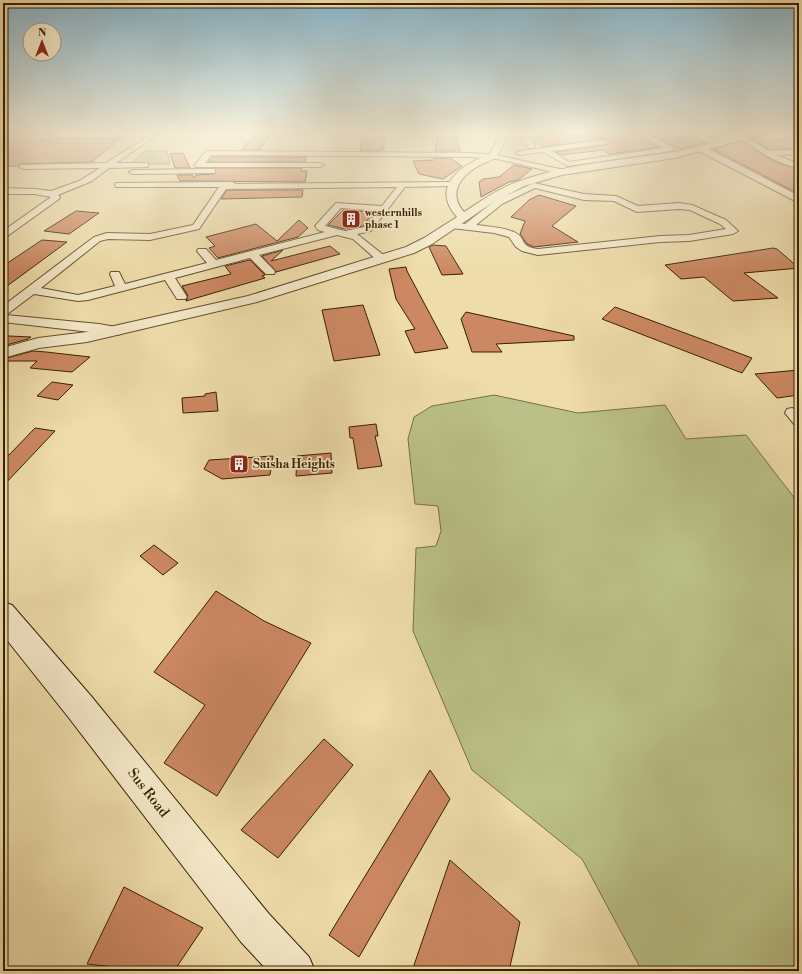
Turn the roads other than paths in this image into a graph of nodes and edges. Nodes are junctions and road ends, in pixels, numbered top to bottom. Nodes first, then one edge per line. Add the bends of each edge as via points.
1 (86, 179) edge
2 (202, 179) edge
3 (458, 179) edge
4 (535, 179) edge
5 (757, 179) edge
6 (453, 184) junction
7 (119, 185) dead end
8 (401, 188) dead end
9 (3, 191) edge
10 (52, 194) junction
11 (792, 199) edge
12 (384, 209) junction
13 (461, 223) junction
14 (343, 234) junction
15 (3, 235) edge
16 (202, 251) dead end
17 (253, 255) junction
18 (376, 261) junction
19 (214, 265) junction
20 (270, 272) dead end
21 (115, 274) dead end
22 (169, 277) junction
23 (122, 289) junction
24 (31, 290) junction
25 (181, 297) dead end
26 (3, 312) edge
27 (3, 318) edge
28 (117, 331) junction
29 (3, 353) edge
30 (799, 412) edge
31 (799, 420) edge
32 (3, 614) edge
33 (295, 971) edge

1 - 10 street
2 - 7 street
3 - 6 street
4 - 13 street via 520,184 488,201
5 - 11 street
6 - 13 street via 451,202
6 - 24 street via 221,188 196,227 150,237 106,236 97,239
8 - 12 street
9 - 10 street via 40,191
10 - 15 street via 56,197 54,200
12 - 14 street via 368,229
12 - 14 street via 339,205 320,228
13 - 13 street via 534,185 584,197 616,199 636,209 679,206 692,208 723,222 733,231 689,238 538,252 521,246 513,235
13 - 18 street via 416,247
14 - 17 street
14 - 18 street via 344,240
16 - 19 street
17 - 19 street
17 - 20 street
18 - 28 street via 252,299
19 - 22 street
21 - 23 street
22 - 23 street
22 - 25 street
23 - 24 street via 83,298
24 - 26 street
27 - 28 street
28 - 29 street via 38,343
30 - 31 street via 792,413
32 - 33 main road, Sus Road via 255,928

